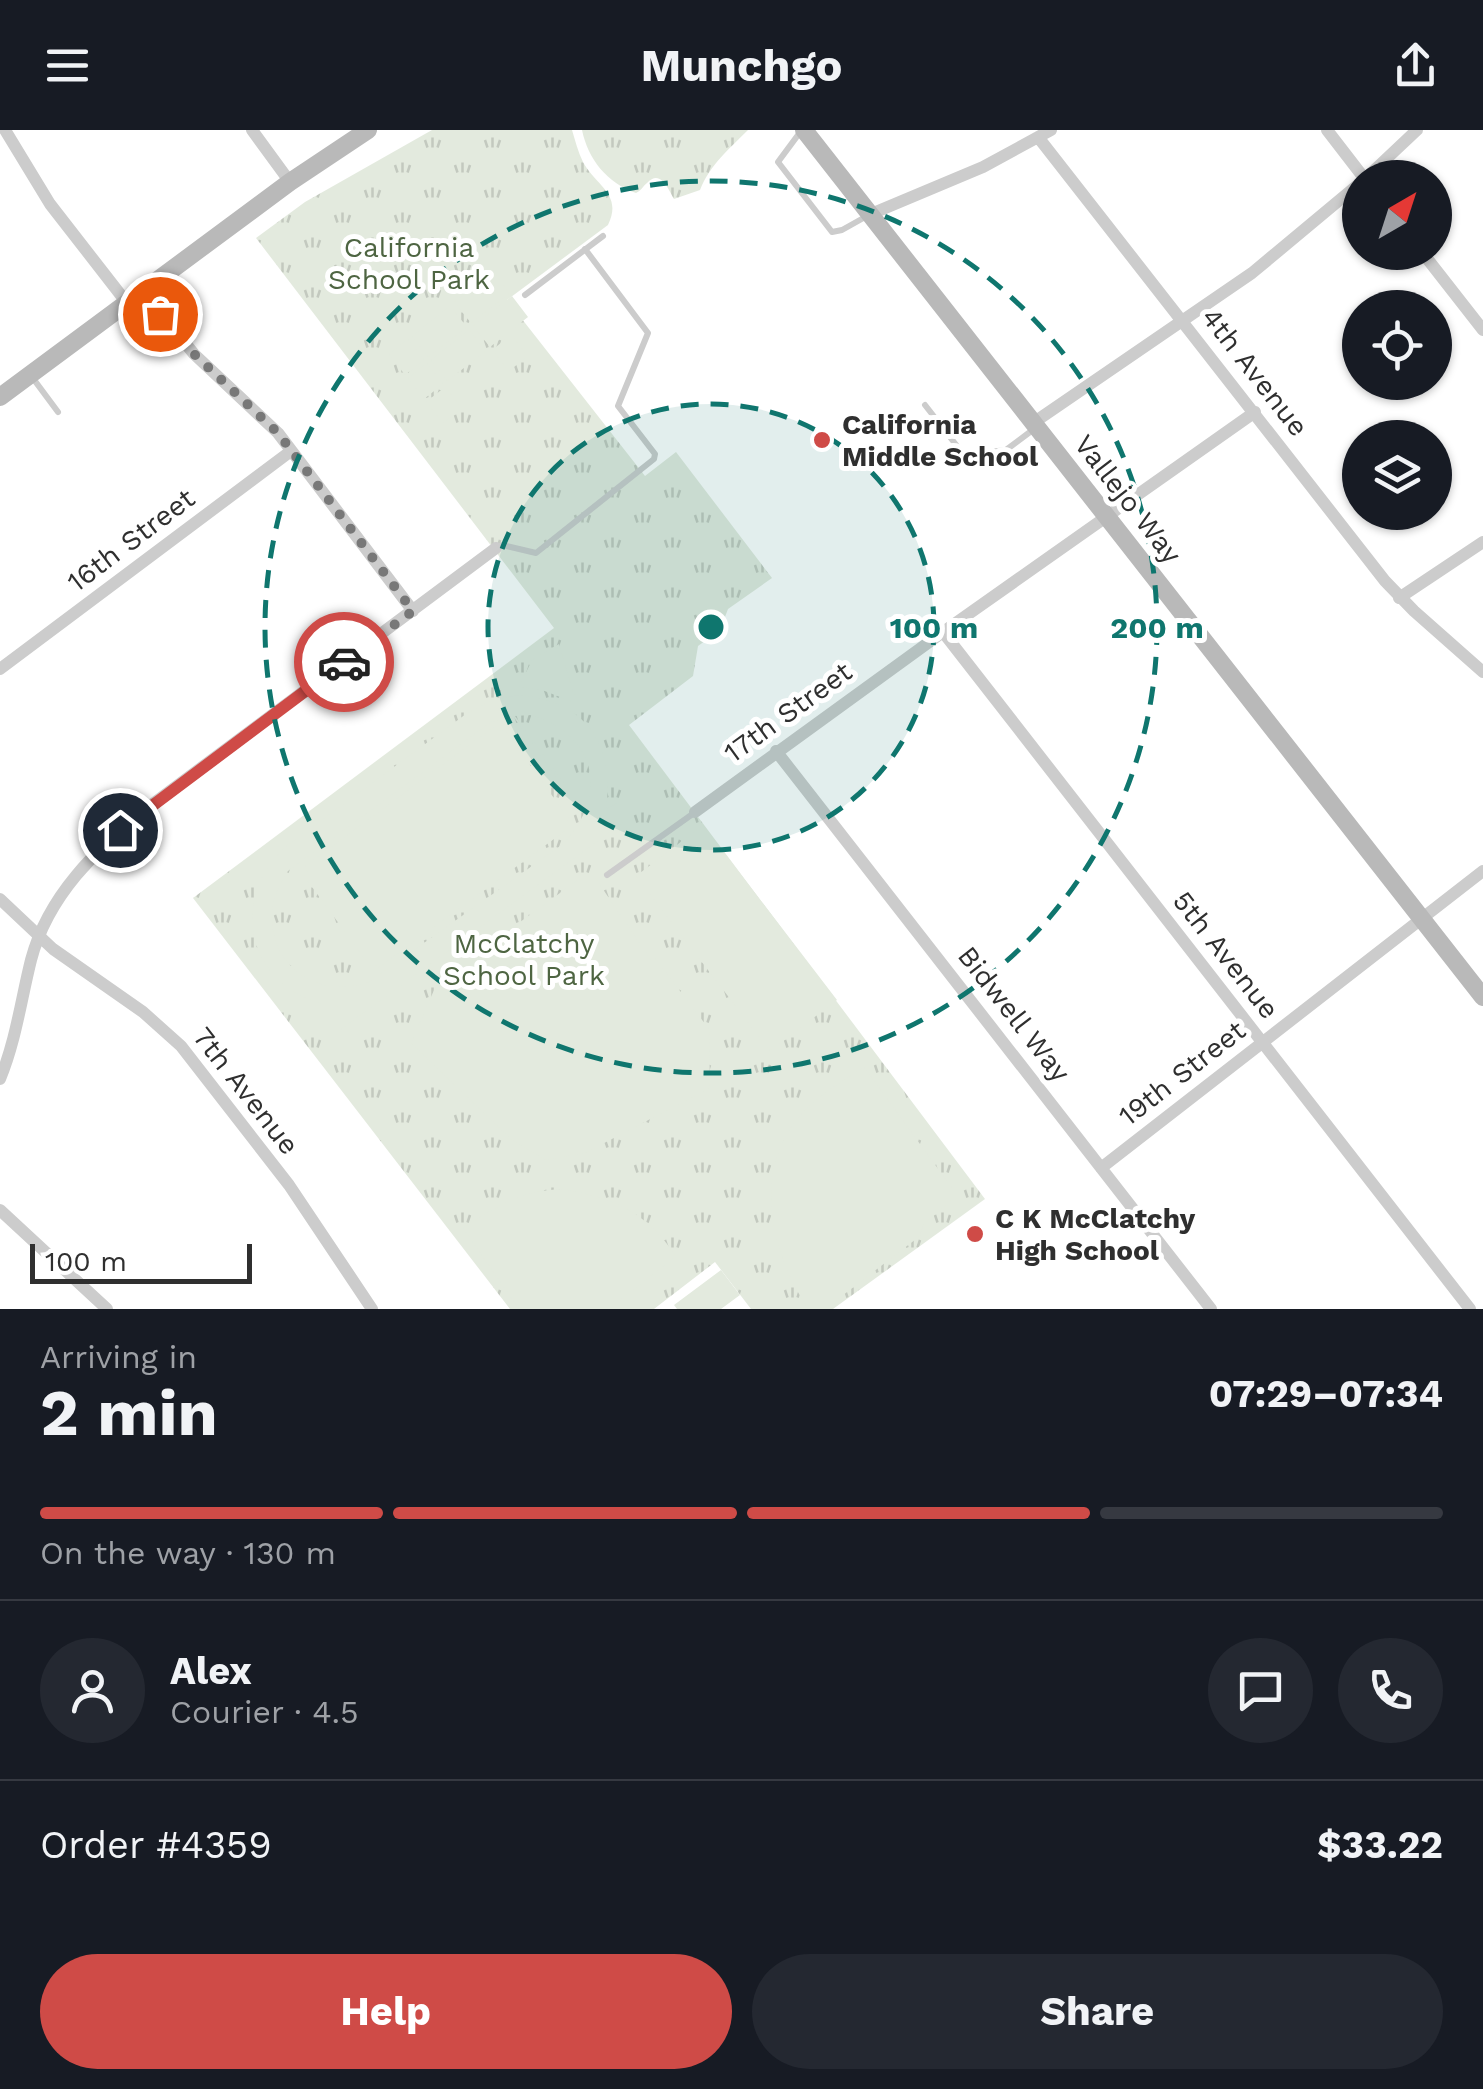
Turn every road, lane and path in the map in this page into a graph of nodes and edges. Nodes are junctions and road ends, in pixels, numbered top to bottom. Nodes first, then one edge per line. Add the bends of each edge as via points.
1 (5, 130) edge
2 (252, 130) edge
3 (368, 130) edge
4 (803, 130) edge
5 (1327, 130) edge
6 (1416, 130) edge
7 (1044, 134) edge
8 (1349, 160) edge
9 (1384, 160) edge
10 (290, 182) junction
11 (1342, 198) edge
12 (871, 214) junction
13 (603, 236) dead end
14 (585, 249) junction
15 (1438, 270) edge
16 (143, 291) junction
17 (525, 296) dead end
18 (127, 303) junction
19 (1478, 314) edge
20 (1182, 320) junction
21 (1483, 330) edge
22 (30, 374) junction
23 (0, 397) edge
24 (925, 406) dead end
25 (58, 412) dead end
26 (1254, 412) junction
27 (1035, 425) junction
28 (292, 451) junction
29 (1107, 516) junction
30 (1483, 542) edge
31 (496, 548) joint
32 (1400, 598) junction
33 (413, 611) junction
34 (942, 632) junction
35 (0, 669) edge
36 (1483, 672) edge
37 (776, 751) junction
38 (696, 812) joint
39 (1483, 871) edge
40 (607, 875) dead end
41 (0, 898) edge
42 (1422, 919) junction
43 (40, 936) junction
44 (1483, 996) edge
45 (1262, 1042) junction
46 (0, 1078) edge
47 (1101, 1168) junction
48 (0, 1210) edge
49 (107, 1309) edge
50 (372, 1309) edge
51 (1211, 1309) edge
52 (1470, 1309) edge

1 - 18 street via 50,204
2 - 10 street
3 - 10 street
4 - 12 street, Vallejo Way
4 - 12 lane via 778,162 832,232
5 - 8 street
6 - 9 street
7 - 12 street
7 - 20 street, 4th Avenue
10 - 16 street
11 - 20 street
12 - 27 street, Vallejo Way
13 - 14 lane
14 - 17 lane
14 - 31 lane via 648,333 618,406 654,459 536,552
15 - 19 street
16 - 18 street
16 - 28 street via 194,354
18 - 22 street
19 - 21 street
20 - 26 street, 4th Avenue
20 - 27 street
22 - 23 street
22 - 25 lane
24 - 27 lane via 971,464 1006,450
26 - 29 street, 17th Street
26 - 32 street, 4th Avenue
27 - 29 street, Vallejo Way
28 - 33 street
28 - 35 street, 16th Street
29 - 34 street, 17th Street
29 - 42 street, Vallejo Way
30 - 32 street
31 - 33 street
32 - 36 street, 4th Avenue
33 - 43 street via 120,830 75,874
34 - 37 street, 17th Street
34 - 45 street, 5th Avenue
37 - 38 street, 17th Street
37 - 47 street, Bidwell Way
38 - 40 lane
39 - 42 street, 19th Street
41 - 43 street, 7th Avenue
42 - 44 street, Vallejo Way
42 - 45 street, 19th Street
43 - 46 street
43 - 50 street, 7th Avenue via 182,1046 300,1200
45 - 47 street, 19th Street
45 - 52 street, 5th Avenue
47 - 51 street, Bidwell Way
48 - 49 street

